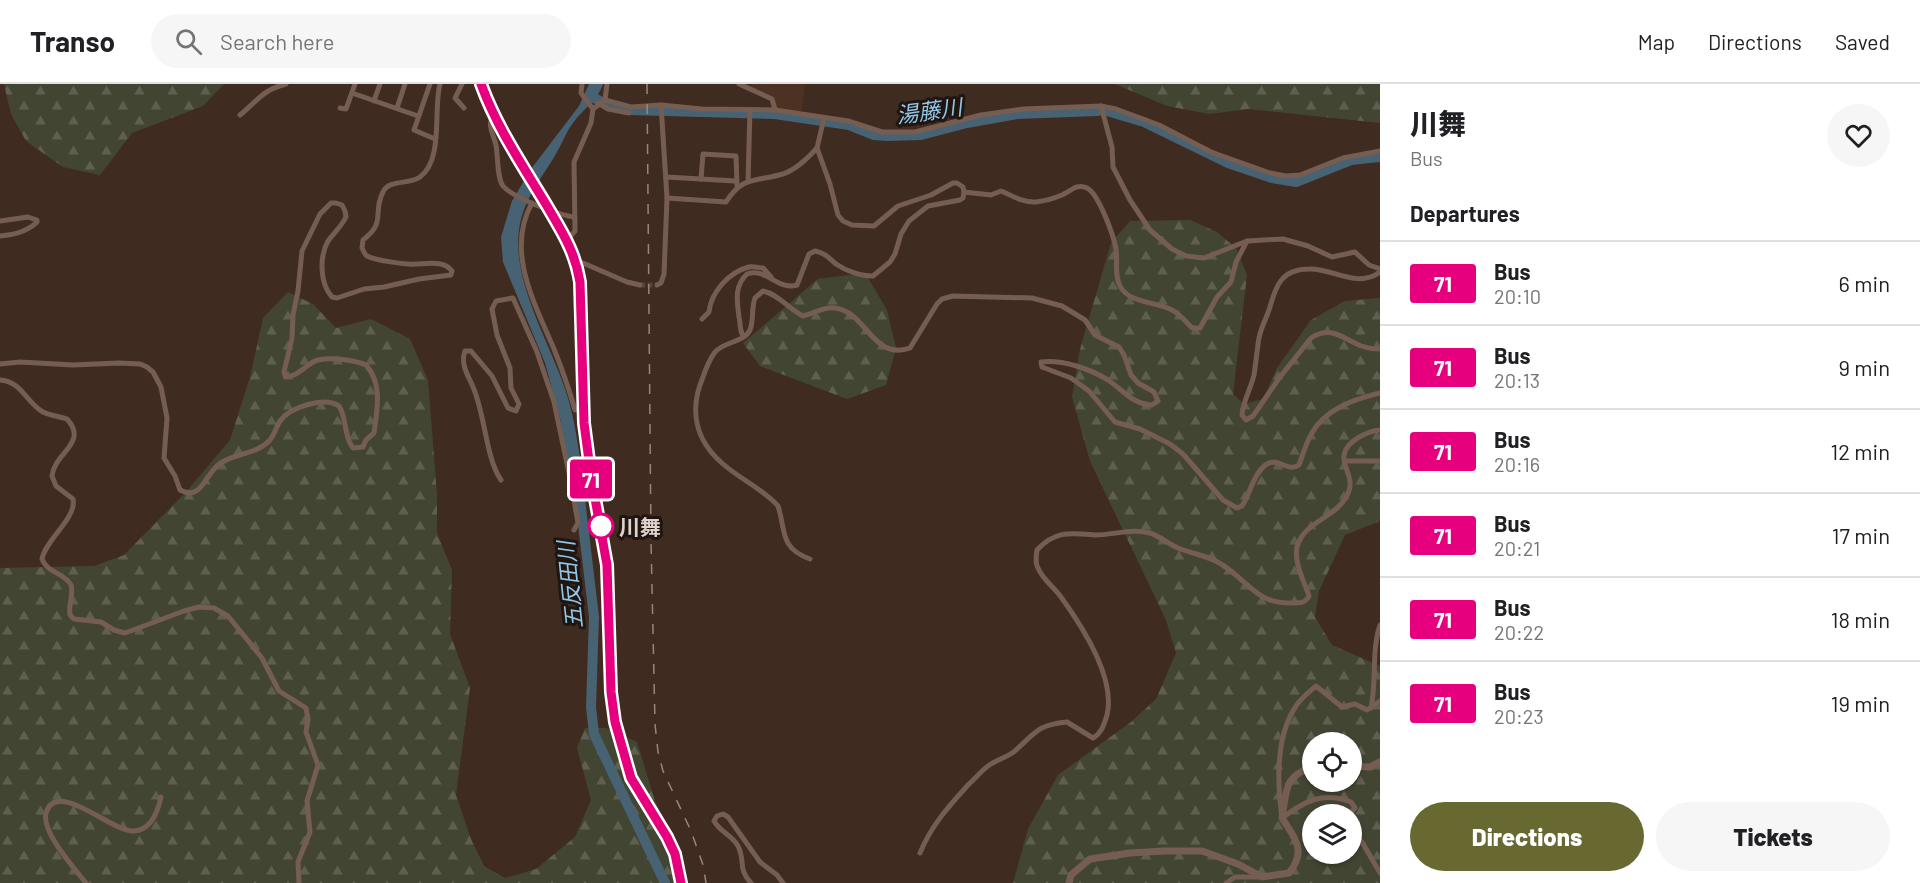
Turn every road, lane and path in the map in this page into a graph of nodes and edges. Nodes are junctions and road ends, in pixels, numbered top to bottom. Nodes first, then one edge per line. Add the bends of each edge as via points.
1 (286, 84) edge
2 (355, 84) edge
3 (380, 84) edge
4 (405, 84) edge
5 (430, 84) edge
6 (440, 84) edge
7 (462, 84) edge
8 (582, 84) edge
9 (607, 84) edge
10 (739, 84) edge
11 (480, 85) edge
12 (352, 93) junction
13 (374, 100) junction
14 (601, 102) junction
15 (1101, 106) junction
16 (340, 108) dead end
17 (397, 108) junction
18 (464, 108) dead end
19 (592, 108) junction
20 (661, 109) junction
21 (775, 110) junction
22 (629, 113) dead end
23 (750, 113) junction
24 (493, 114) junction
25 (240, 115) dead end
26 (418, 116) junction
27 (823, 121) junction
28 (435, 139) junction
29 (817, 148) junction
30 (1380, 151) edge
31 (666, 177) junction
32 (701, 179) junction
33 (748, 182) junction
34 (736, 184) junction
35 (964, 192) junction
36 (667, 198) junction
37 (531, 202) junction
38 (549, 209) junction
39 (575, 217) junction
40 (0, 220) edge
41 (0, 236) edge
42 (567, 240) junction
43 (1247, 241) junction
44 (577, 262) junction
45 (1380, 271) edge
46 (774, 280) junction
47 (640, 285) tunnel mouth
48 (657, 285) dead end
49 (702, 318) dead end
50 (744, 336) junction
51 (1380, 349) edge
52 (0, 364) edge
53 (0, 380) edge
54 (1380, 393) edge
55 (583, 410) junction
56 (1380, 430) edge
57 (1346, 461) junction
58 (1380, 461) edge
59 (588, 476) junction
60 (571, 478) junction
61 (501, 480) dead end
62 (574, 530) dead end
63 (810, 559) dead end
64 (1380, 625) edge
65 (1380, 700) edge
66 (1371, 708) junction
67 (1380, 762) edge
68 (1362, 767) edge
69 (1302, 771) edge
70 (162, 798) dead end
71 (1302, 804) edge
72 (1302, 804) edge
73 (1352, 804) edge
74 (1282, 818) junction
75 (1362, 843) edge
76 (920, 853) dead end
77 (1380, 873) edge
78 (1262, 877) junction
79 (86, 883) edge
80 (299, 883) edge
81 (681, 883) edge
82 (751, 883) edge
83 (783, 883) edge
84 (1069, 883) edge
85 (1226, 883) edge

1 - 25 street via 261,94
2 - 12 street
3 - 13 street
4 - 17 street
5 - 26 street
6 - 28 street
7 - 18 street via 455,98
8 - 19 street via 581,93
9 - 14 street
10 - 21 street via 772,99
11 - 24 main road
12 - 13 street
12 - 16 street via 346,109
13 - 17 street
14 - 19 street
14 - 20 street
14 - 22 street via 608,109
15 - 27 street via 1031,108 981,115 915,132 882,132 848,121
15 - 30 street via 1150,121 1211,152 1278,175 1300,175 1343,158
15 - 43 street via 1113,167 1137,213 1160,240 1186,256 1197,258
17 - 26 street
19 - 39 street via 591,123 574,162
20 - 23 street
20 - 31 street
21 - 23 street
21 - 27 street
23 - 33 street
24 - 37 street via 490,126 502,185
24 - 38 main road
26 - 28 street via 414,130
27 - 29 street
28 - 52 street via 431,161 421,176 384,190 377,226 363,240 362,248 373,258 413,265 443,264 452,271 451,275 332,297 324,283 325,249 346,217 342,205 336,202 320,214 302,251 285,376 291,377 318,360 366,365 374,377 379,399 374,433 363,447 353,448 350,444 339,406 330,401 309,404 280,420 264,445 224,461 200,489 185,493 164,458 165,403 147,366
29 - 33 street via 784,173
29 - 35 street via 838,215 852,225 874,225 898,206 952,183 963,187
31 - 32 street
31 - 36 street
32 - 34 street
32 - 34 street via 703,154 736,156
33 - 34 street
34 - 36 street via 726,202
35 - 43 street via 991,195 1001,191 1037,202 1063,195 1075,187 1087,188 1096,196 1116,247 1117,278 1123,290 1147,303 1175,311 1192,328 1200,328 1217,297 1228,288
35 - 46 street via 960,200 928,207 909,221 890,262 873,276 848,271 815,251 809,255 797,285 791,287
36 - 48 street via 664,274
37 - 38 street
37 - 55 street via 521,238 523,267 575,410
38 - 39 street
38 - 42 main road
39 - 42 street via 575,231
40 - 41 street via 37,219 34,226
42 - 44 main road
43 - 45 street via 1293,240 1332,257 1355,252
44 - 47 street
44 - 55 main road
45 - 51 street via 1369,279 1310,268 1284,276 1274,290 1260,334 1242,415 1246,420 1253,416 1317,334 1329,332 1362,347
46 - 49 street via 763,268 750,266 742,270 717,288 709,312
46 - 50 street via 753,272 740,283 736,304 739,329
50 - 54 street via 751,327 754,298 763,291 803,316 827,308 843,310 883,347 894,351 910,348 942,299 1032,298 1056,304 1078,314 1095,335 1119,347 1131,375 1154,392 1158,401 1152,405 1136,402 1108,381 1060,362 1041,362 1042,367 1071,378 1089,391 1115,422 1170,444 1223,500 1237,508 1242,506 1265,465 1270,462 1296,468 1320,422 1346,404
50 - 63 street via 714,353 697,390 696,425 705,445 723,465 778,506 788,542 794,551
53 - 80 street via 14,384 39,409 67,419 74,428 74,440 56,462 52,476 56,486 73,499 73,508 42,559 44,565 70,585 69,615 101,622 125,633 199,607 214,608 228,616 262,658 279,692 306,708 306,732 318,765 307,801 310,832 298,862
55 - 59 main road
56 - 57 street via 1355,441 1345,454
57 - 58 street
57 - 76 street via 1351,483 1345,499 1311,528 1297,547 1296,558 1309,596 1305,602 1276,603 1261,597 1222,564 1179,549 1151,533 1059,534 1046,540 1037,550 1038,568 1088,640 1104,676 1108,706 1103,726 1093,738 1067,722 1041,728 1016,751 985,768 944,811
59 - 60 street
59 - 81 main road via 607,565 615,722 631,778 667,837
60 - 61 street via 555,402 513,298 496,302 492,309 510,368 511,388 519,404 516,411 508,408 492,376 471,351 465,351 463,356 483,414 494,471
60 - 62 street via 578,523
64 - 66 street
65 - 66 street
66 - 74 street via 1364,710 1354,704 1342,707 1317,686 1297,705 1282,744
67 - 68 street
69 - 74 street via 1288,783
70 - 79 street via 151,822 131,831 65,801 50,805 46,816 49,831
71 - 74 street
72 - 73 street via 1322,797
74 - 78 street via 1298,844 1295,866 1289,873
75 - 77 street
78 - 84 street via 1202,851 1165,850 1090,859 1071,875
78 - 85 street via 1235,877
82 - 83 street via 741,869 740,850 717,827 717,816 728,817 751,852

